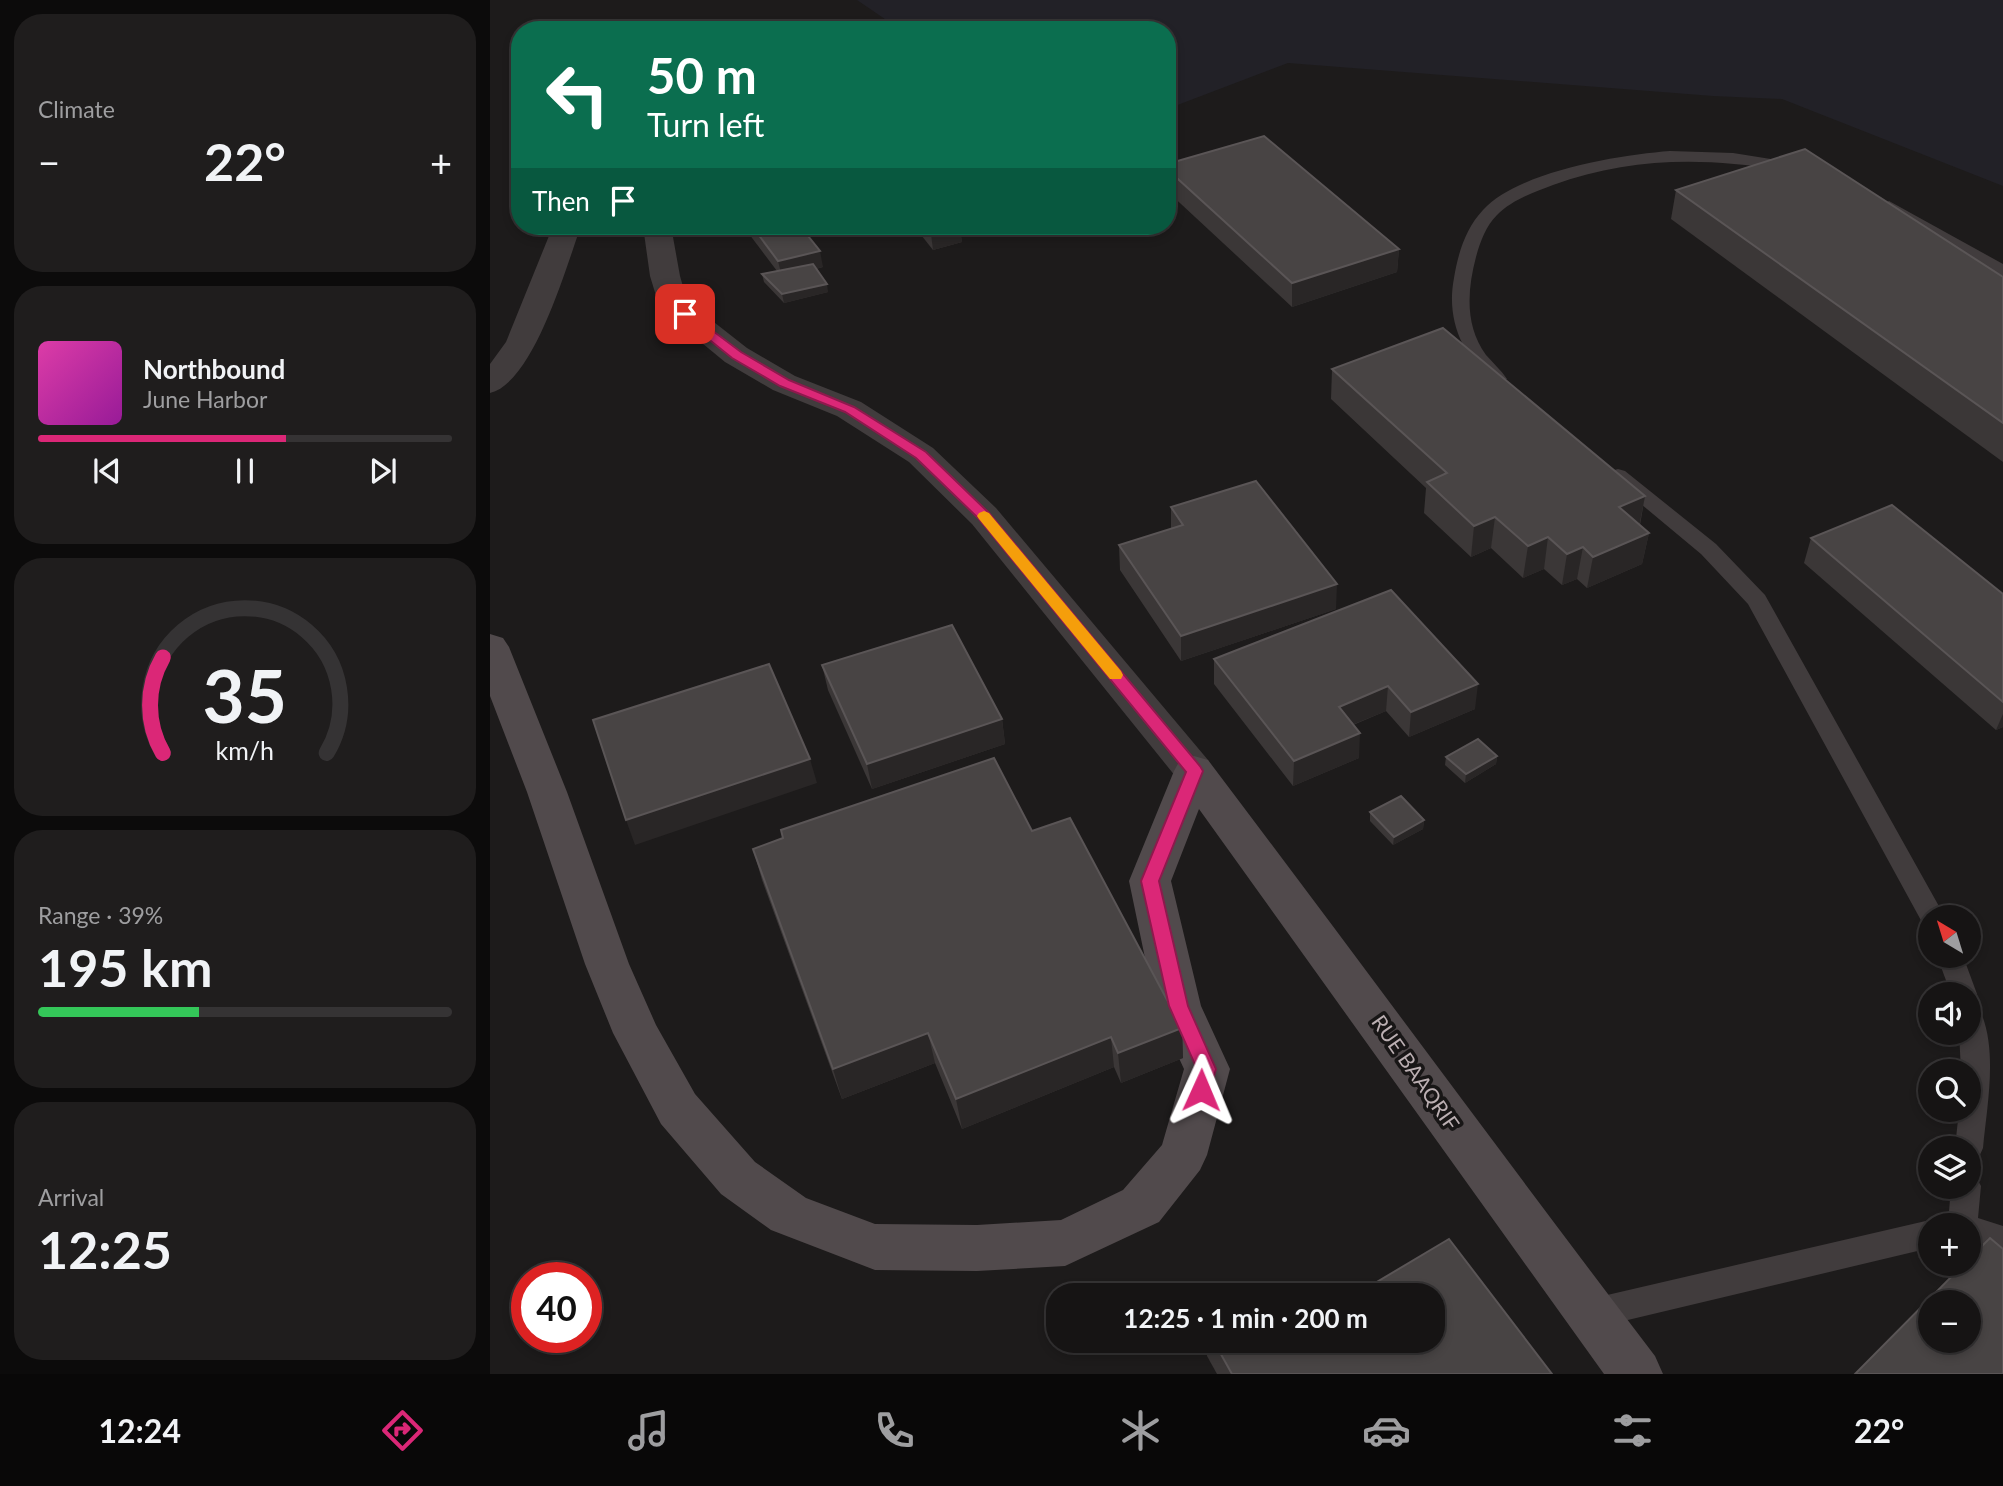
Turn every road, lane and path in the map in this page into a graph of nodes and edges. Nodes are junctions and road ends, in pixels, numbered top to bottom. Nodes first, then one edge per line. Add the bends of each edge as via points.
1 (1819, 175) edge
2 (1868, 194) edge
3 (564, 235) edge
4 (658, 235) edge
5 (2003, 271) edge
6 (490, 383) edge
7 (1508, 388) edge
8 (1603, 463) edge
9 (490, 647) edge
10 (1194, 771) junction
11 (1925, 905) edge
12 (1974, 1045) edge
13 (1970, 1136) edge
14 (1981, 1232) edge
15 (1918, 1237) edge
16 (2003, 1240) edge
17 (1590, 1314) junction
18 (1636, 1374) edge

1 - 7 lane via 1756,160 1690,155 1616,160 1572,172 1496,206 1478,229 1467,257 1459,311 1468,344
2 - 5 lane
3 - 6 street via 522,342
4 - 10 street via 671,299 685,314 736,355 784,383 849,410 921,455 984,516
8 - 11 lane via 1702,542 1757,600
9 - 10 street via 607,964 636,1032 678,1109 738,1178 789,1214 874,1247 1065,1243 1141,1206 1183,1155 1206,1069 1178,1006 1150,881
10 - 17 street, RUE BAAQRIF
12 - 13 lane
14 - 16 lane
15 - 17 lane
17 - 18 street, RUE BAAQRIF

